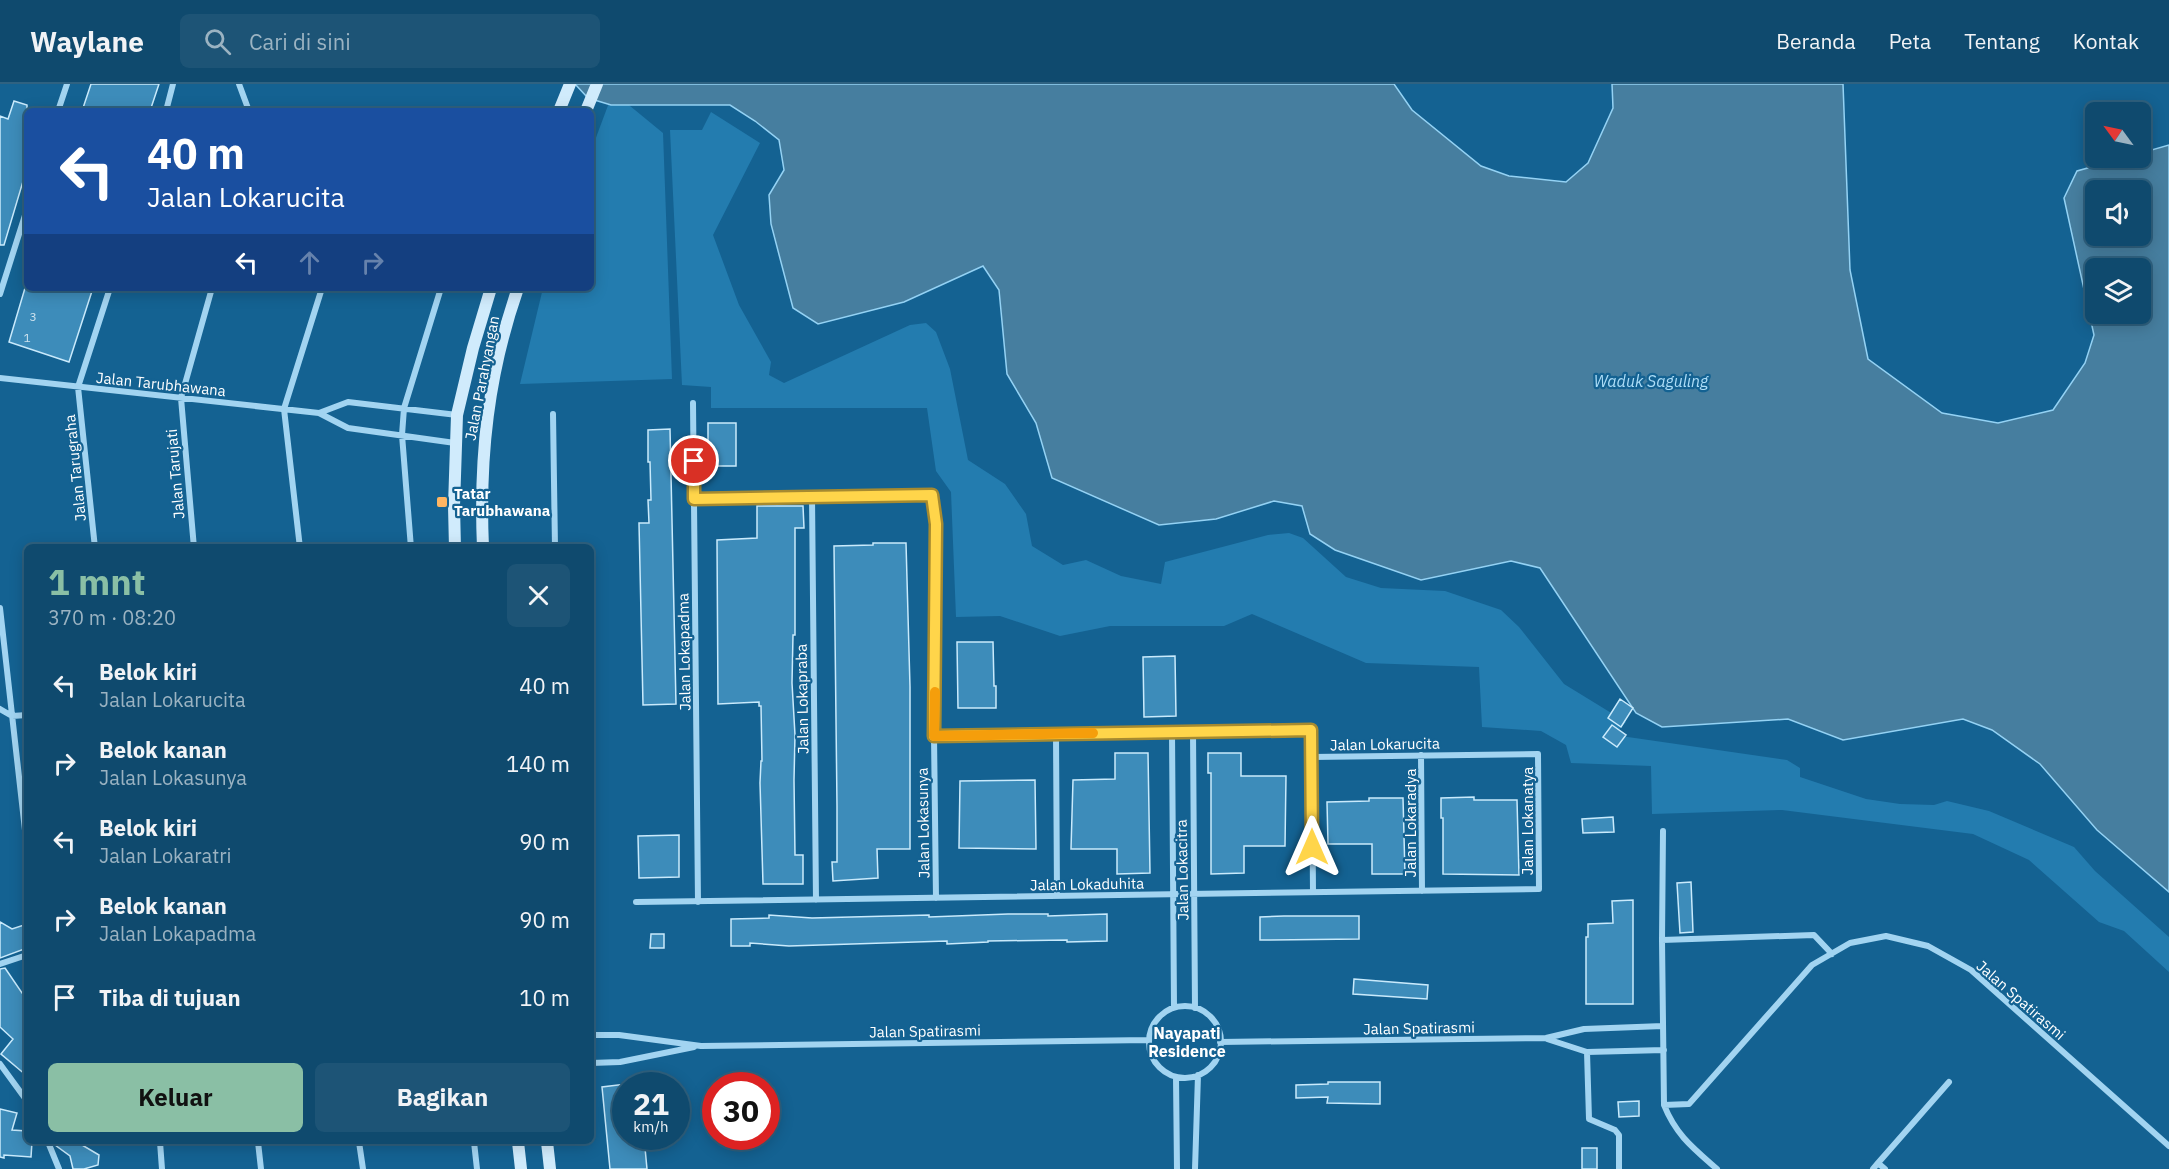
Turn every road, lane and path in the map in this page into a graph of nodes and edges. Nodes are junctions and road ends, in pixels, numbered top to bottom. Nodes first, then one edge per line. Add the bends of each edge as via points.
1 (67, 84) edge
2 (173, 84) edge
3 (239, 84) edge
4 (570, 84) edge
5 (597, 84) edge
6 (59, 108) edge
7 (167, 108) edge
8 (248, 108) edge
9 (561, 108) edge
10 (587, 108) edge
11 (24, 218) edge
12 (109, 291) edge
13 (211, 291) edge
14 (321, 291) edge
15 (440, 291) edge
16 (490, 291) edge
17 (517, 291) edge
18 (0, 294) edge
19 (0, 378) edge
20 (78, 387) junction
21 (181, 398) junction
22 (693, 403) dead end
23 (404, 408) junction
24 (284, 409) junction
25 (319, 413) junction
26 (553, 414) dead end
27 (457, 415) junction
28 (402, 435) junction
29 (455, 443) junction
30 (812, 497) junction
31 (694, 499) junction
32 (95, 544) edge
33 (194, 544) edge
34 (300, 544) edge
35 (411, 544) edge
36 (455, 544) edge
37 (483, 544) edge
38 (555, 544) edge
39 (0, 608) edge
40 (0, 709) edge
41 (24, 715) edge
42 (12, 717) junction
43 (1172, 732) junction
44 (1193, 732) junction
45 (1056, 734) junction
46 (934, 736) junction
47 (1538, 754) joint
48 (1421, 755) junction
49 (1311, 757) junction
50 (24, 822) edge
51 (1664, 831) dead end
52 (1539, 889) joint
53 (1422, 891) junction
54 (1312, 892) junction
55 (1194, 894) junction
56 (1173, 895) junction
57 (1058, 896) junction
58 (936, 898) junction
59 (816, 900) junction
60 (698, 902) junction
61 (636, 903) dead end
62 (1662, 940) junction
63 (1832, 954) junction
64 (24, 956) edge
65 (0, 964) edge
66 (1174, 1007) junction
67 (1195, 1008) junction
68 (1663, 1026) junction
69 (594, 1035) edge
70 (1546, 1038) junction
71 (1149, 1040) junction
72 (1220, 1042) junction
73 (700, 1046) junction
74 (1664, 1050) junction
75 (1587, 1052) junction
76 (594, 1063) edge
77 (0, 1064) edge
78 (1198, 1075) junction
79 (1176, 1077) junction
80 (1949, 1082) dead end
81 (24, 1097) edge
82 (1664, 1105) junction
83 (49, 1144) edge
84 (160, 1144) edge
85 (258, 1144) edge
86 (359, 1144) edge
87 (474, 1144) edge
88 (518, 1144) edge
89 (547, 1144) edge
90 (2169, 1146) edge
91 (1876, 1166) edge
92 (59, 1169) edge
93 (162, 1169) edge
94 (261, 1169) edge
95 (363, 1169) edge
96 (477, 1169) edge
97 (521, 1169) edge
98 (550, 1169) edge
99 (1177, 1169) edge
100 (1195, 1169) edge
101 (1619, 1169) edge
102 (1717, 1169) edge
103 (1885, 1169) edge

1 - 6 street
2 - 7 street
3 - 8 street
4 - 9 main road
5 - 10 main road
11 - 18 street
12 - 20 street
13 - 21 street
14 - 24 street
15 - 23 street
16 - 27 main road, Jalan Parahyangan
17 - 37 main road, Jalan Parahyangan via 507,319 488,411 483,450
19 - 20 street, Jalan Tarubhawana
20 - 21 street, Jalan Tarubhawana
20 - 32 street, Jalan Tarugraha
21 - 24 street, Jalan Tarubhawana
21 - 33 street, Jalan Tarujati
22 - 31 street, Jalan Lokapadma
23 - 25 street via 348,402
23 - 27 street
23 - 28 street
24 - 25 street, Jalan Tarubhawana
24 - 34 street
25 - 28 street via 348,428
26 - 38 street
27 - 29 main road, Jalan Parahyangan
28 - 29 street
28 - 35 street
29 - 36 main road, Jalan Parahyangan
30 - 31 street
30 - 46 street, Jalan Lokasunya via 932,495 936,524
30 - 59 street, Jalan Lokapraba
31 - 60 street, Jalan Lokapadma
39 - 42 street
40 - 42 street
41 - 42 street
42 - 50 street
43 - 44 street, Jalan Lokarucita
43 - 45 street, Jalan Lokarucita
43 - 56 street, Jalan Lokacitra
44 - 49 street, Jalan Lokarucita via 1311,730
44 - 55 street, Jalan Lokacitra
45 - 46 street, Jalan Lokarucita
45 - 57 street
46 - 58 street, Jalan Lokasunya
47 - 48 street, Jalan Lokarucita
47 - 52 street, Jalan Lokanatya
48 - 49 street, Jalan Lokarucita
48 - 53 street, Jalan Lokaradya
49 - 54 street
51 - 62 street
52 - 53 street, Jalan Lokaduhita
53 - 54 street, Jalan Lokaduhita
54 - 55 street, Jalan Lokaduhita
55 - 56 street, Jalan Lokaduhita
55 - 67 street, Jalan Lokacitra
56 - 57 street, Jalan Lokaduhita
56 - 66 street, Jalan Lokacitra
57 - 58 street, Jalan Lokaduhita
58 - 59 street, Jalan Lokaduhita
59 - 60 street, Jalan Lokaduhita
60 - 61 street, Jalan Lokaduhita
62 - 63 street via 1814,935
62 - 68 street
63 - 82 street, Jalan Spatirasmi via 1812,966 1689,1104
63 - 90 street, Jalan Spatirasmi via 1850,943 1886,936 1928,946 1971,970
64 - 65 street
66 - 67 street
66 - 71 street via 1157,1020
67 - 72 street via 1211,1017
68 - 70 street, Jalan Spatirasmi via 1584,1029
68 - 74 street
69 - 73 street, Jalan Spatirasmi
70 - 72 street, Jalan Spatirasmi
70 - 75 street, Jalan Spatirasmi
71 - 73 street, Jalan Spatirasmi
71 - 79 street via 1154,1060
72 - 78 street via 1214,1062
73 - 76 street, Jalan Spatirasmi via 620,1062
74 - 75 street, Jalan Spatirasmi
74 - 82 street
75 - 101 street via 1589,1119 1615,1130
77 - 81 street
78 - 79 street
78 - 100 street
79 - 99 street
80 - 91 street
82 - 102 street via 1685,1141
83 - 92 street
84 - 93 street
85 - 94 street
86 - 95 street
87 - 96 street
88 - 97 main road
89 - 98 main road
91 - 103 street

